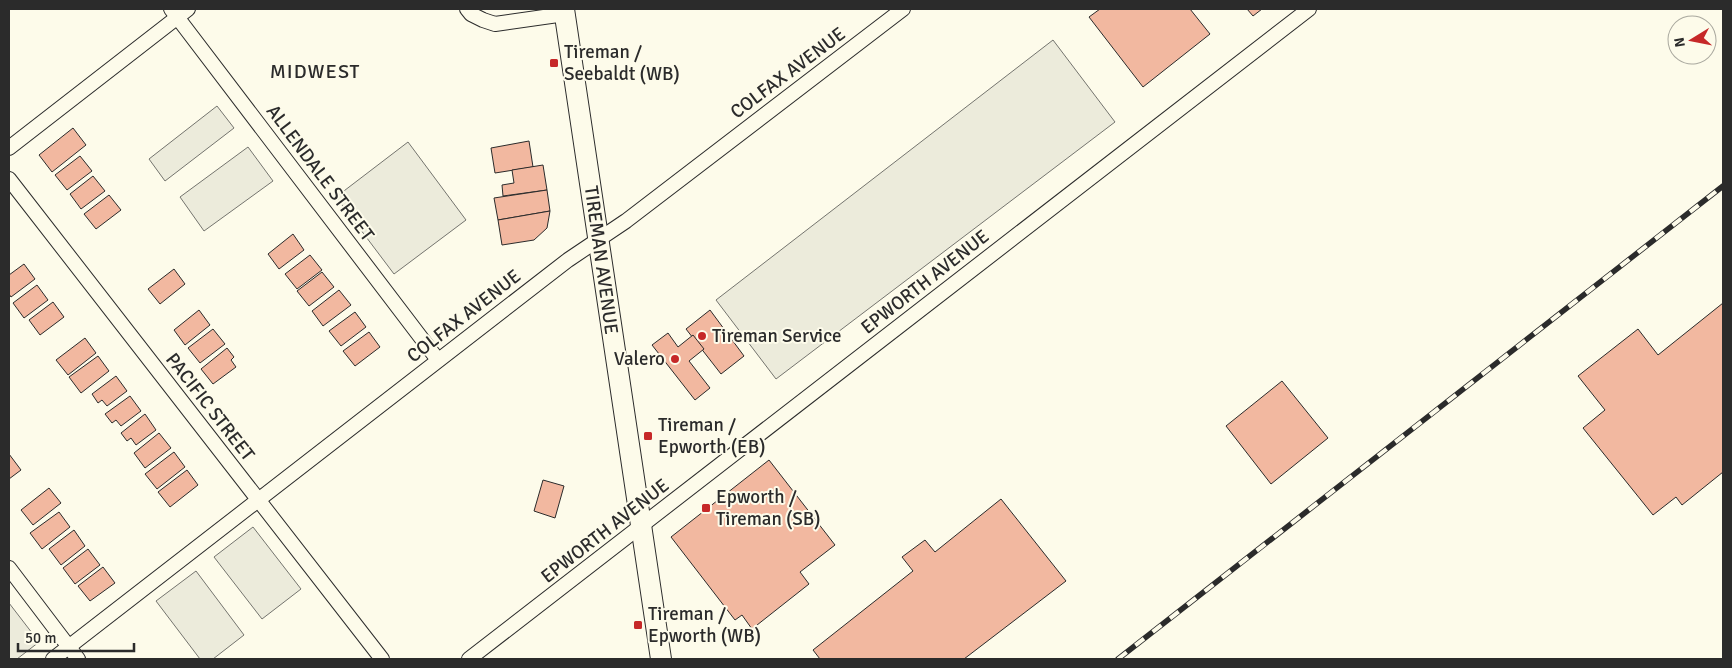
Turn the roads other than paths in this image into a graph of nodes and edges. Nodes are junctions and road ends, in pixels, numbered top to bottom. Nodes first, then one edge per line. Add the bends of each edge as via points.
1 (468, 9) edge
2 (903, 9) edge
3 (1309, 9) edge
4 (564, 11) edge
5 (179, 12) edge
6 (9, 148) edge
7 (9, 179) edge
8 (598, 240) junction
9 (438, 360) junction
10 (258, 500) junction
11 (641, 526) junction
12 (9, 568) edge
13 (68, 647) junction
14 (53, 659) edge
15 (78, 659) edge
16 (382, 659) edge
17 (469, 659) edge
18 (661, 659) edge

1 - 4 street via 471,14 495,24
2 - 8 street, COLFAX AVENUE via 626,222
3 - 11 street, EPWORTH AVENUE
4 - 8 street, TIREMAN AVENUE
5 - 6 street
5 - 9 street, ALLENDALE STREET
7 - 10 street, PACIFIC STREET
8 - 9 street, COLFAX AVENUE
8 - 11 street, TIREMAN AVENUE
9 - 10 street, COLFAX AVENUE
10 - 13 street, COLFAX AVENUE
10 - 16 street, PACIFIC STREET
11 - 17 street, EPWORTH AVENUE
11 - 18 street, TIREMAN AVENUE
12 - 13 street
13 - 14 street, COLFAX AVENUE
13 - 15 street

